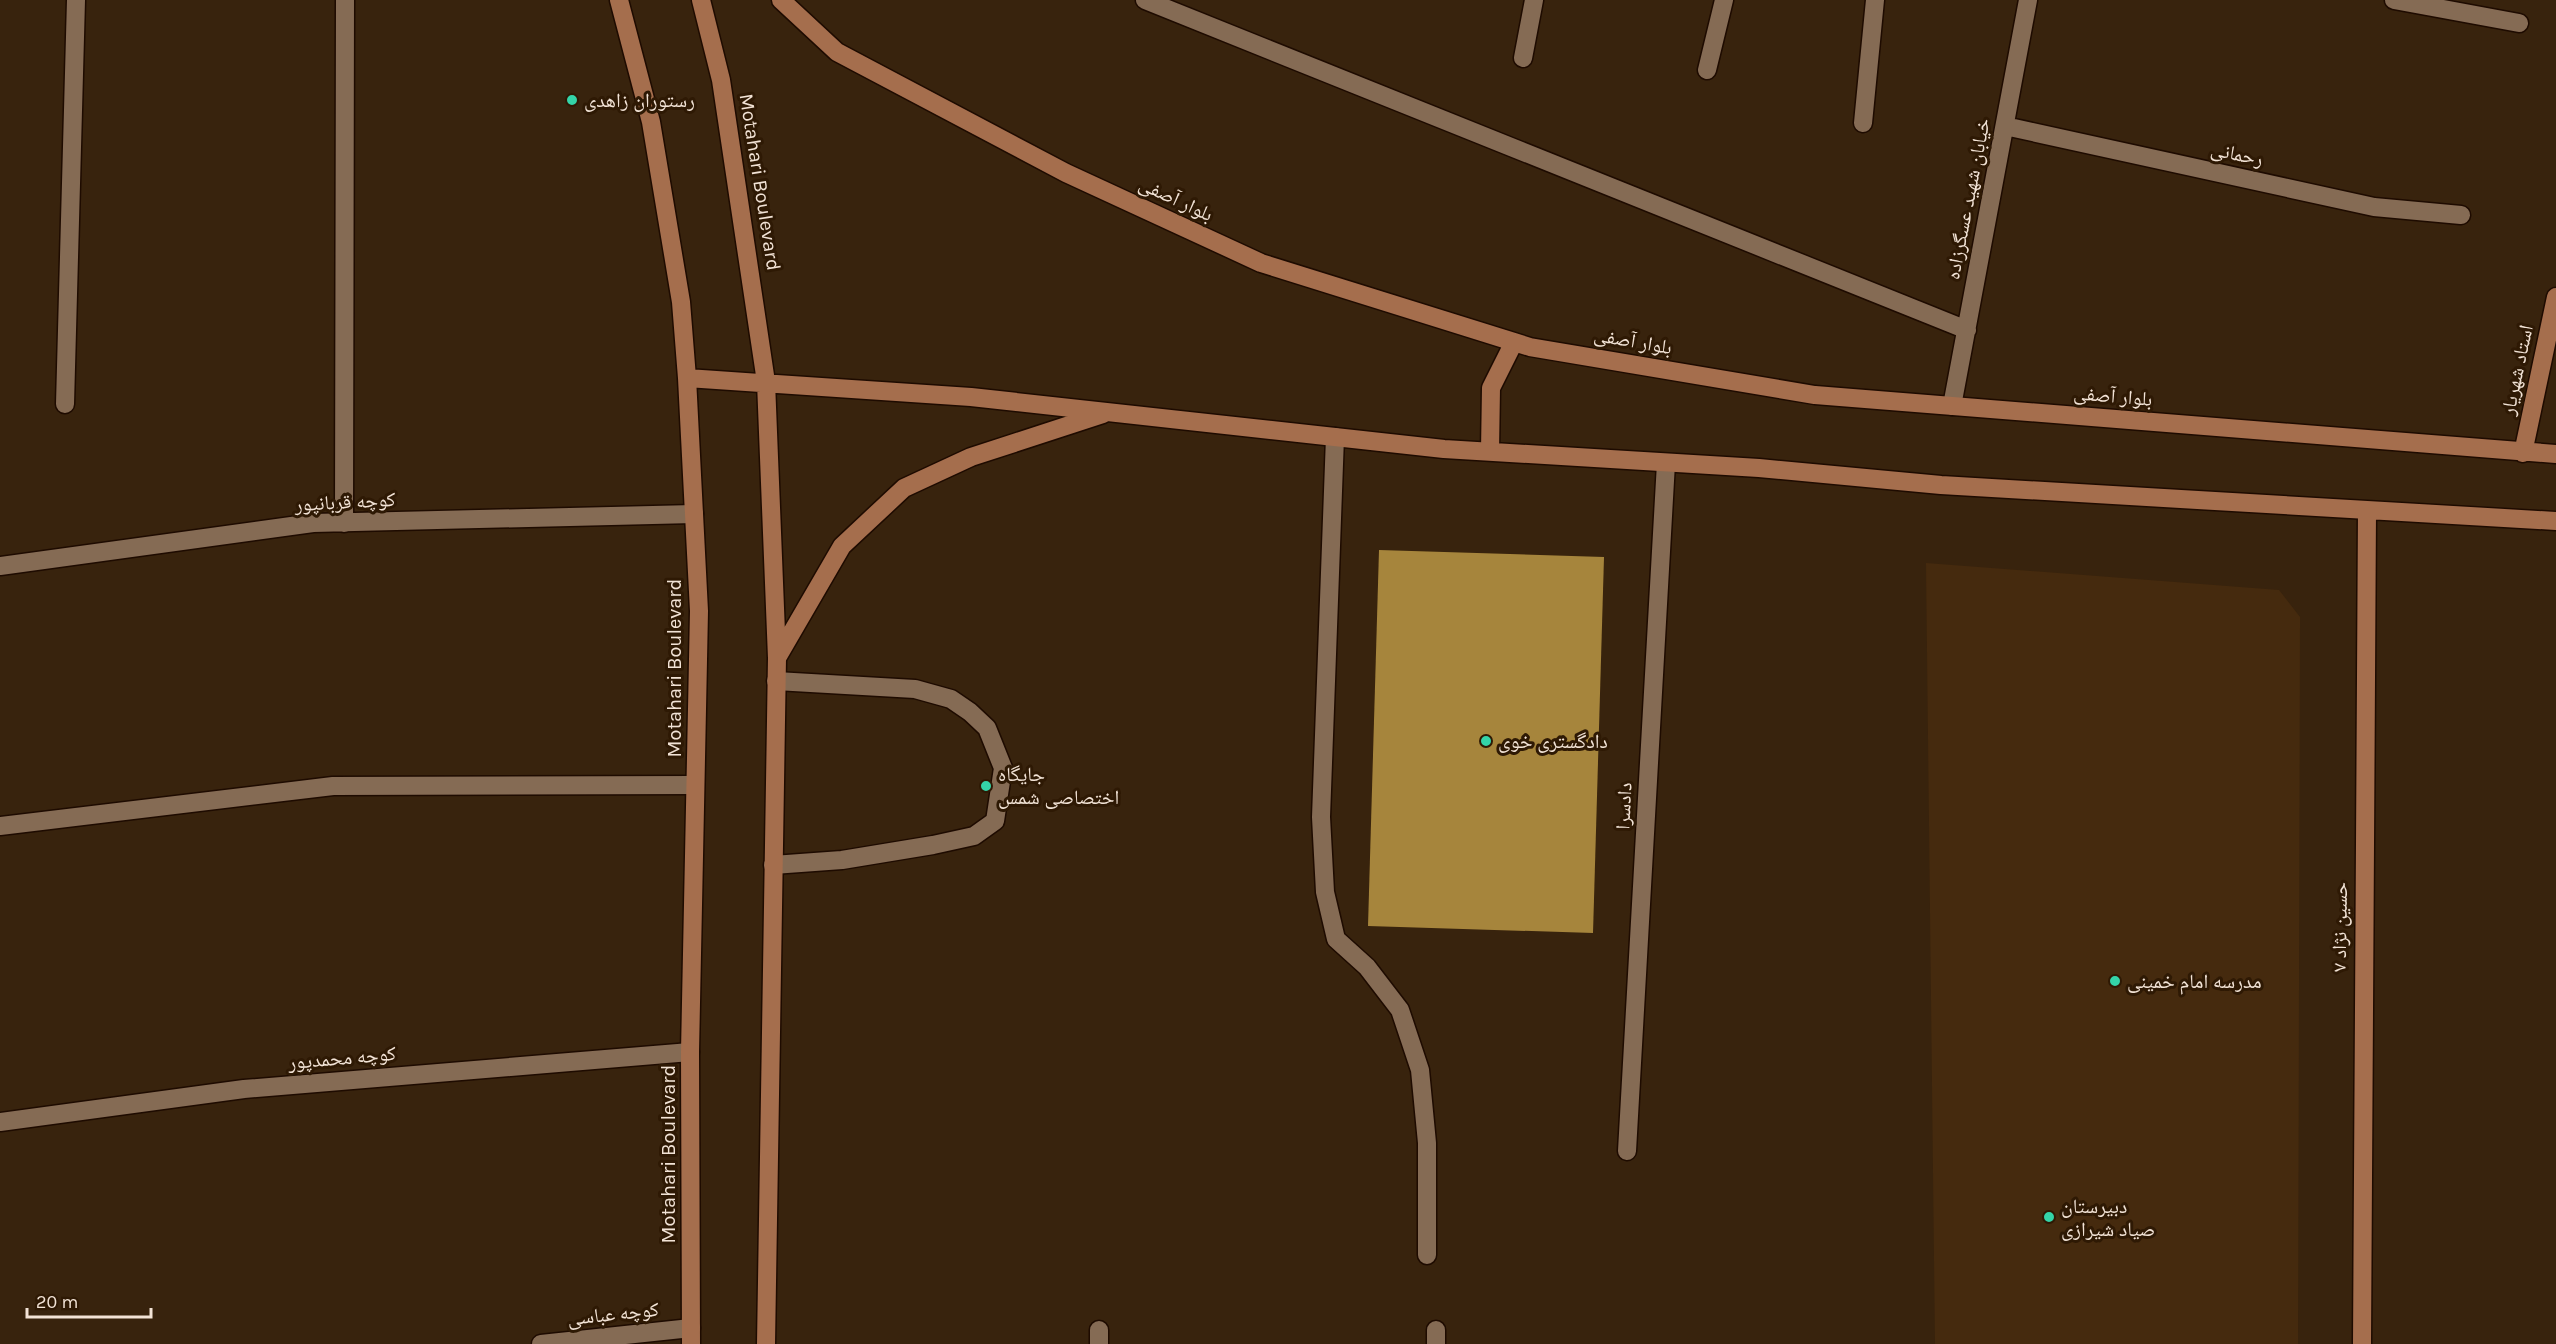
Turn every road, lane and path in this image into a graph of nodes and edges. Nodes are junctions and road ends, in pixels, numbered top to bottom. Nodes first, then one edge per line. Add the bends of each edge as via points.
1 (76, 0) edge
2 (345, 0) edge
3 (619, 0) edge
4 (701, 0) edge
5 (782, 0) edge
6 (1145, 0) edge
7 (1534, 0) edge
8 (1724, 0) edge
9 (1875, 0) edge
10 (2028, 0) edge
11 (2394, 0) edge
12 (2519, 23) dead end
13 (1523, 58) dead end
14 (1707, 70) dead end
15 (1863, 123) dead end
16 (2005, 126) junction
17 (2461, 214) dead end
18 (2556, 297) edge
19 (1967, 330) junction
20 (1514, 342) junction
21 (687, 378) junction
22 (766, 382) junction
23 (65, 404) dead end
24 (1952, 406) junction
25 (1111, 412) junction
26 (1335, 437) junction
27 (1490, 452) junction
28 (2523, 453) junction
29 (2556, 454) edge
30 (1666, 463) junction
31 (2367, 511) junction
32 (694, 514) junction
33 (2556, 521) edge
34 (344, 523) junction
35 (0, 566) edge
36 (777, 658) junction
37 (776, 681) junction
38 (695, 785) junction
39 (0, 826) edge
40 (773, 865) junction
41 (690, 1052) junction
42 (0, 1122) edge
43 (1627, 1151) dead end
44 (1427, 1255) dead end
45 (691, 1336) edge
46 (541, 1344) edge
47 (766, 1344) edge
48 (2362, 1344) edge

1 - 23 street
2 - 34 street
3 - 21 main road, Motahari Boulevard via 651,122 681,302
4 - 22 main road, Motahari Boulevard via 721,80
5 - 20 main road, بلوار آصفی via 837,52 1086,182 1261,263
6 - 19 street
7 - 13 street
8 - 14 street
9 - 15 street
10 - 16 street, خیابان شهید عسگرزاده
11 - 12 street
16 - 17 street, رحمانی via 2374,207
16 - 19 street, خیابان شهید عسگرزاده
18 - 28 main road, استاد شهریار
19 - 24 street, خیابان شهید عسگرزاده
20 - 24 main road, بلوار آصفی via 1815,394
20 - 27 main road via 1491,388
21 - 22 main road
21 - 32 main road, Motahari Boulevard
22 - 25 main road
22 - 36 main road, Motahari Boulevard
24 - 28 main road, بلوار آصفی
25 - 26 main road
25 - 36 main road via 970,457 904,488 842,546
26 - 27 main road
26 - 44 street via 1321,817 1324,892 1336,939 1367,967 1400,1010 1420,1070 1427,1143
27 - 30 main road
28 - 29 main road, بلوار آصفی
30 - 31 main road via 1941,485
30 - 43 street, دادسرا
31 - 33 main road
31 - 48 main road, حسین نژاد ۷
32 - 34 street, کوچه قربانپور
32 - 38 main road, Motahari Boulevard via 699,611
34 - 35 street, کوچه قربانپور via 313,523
36 - 37 main road, Motahari Boulevard
37 - 40 main road, Motahari Boulevard
37 - 40 street via 915,688 951,699 987,728 1003,768 995,821 974,836 842,860
38 - 39 street via 333,786
38 - 41 main road, Motahari Boulevard
40 - 47 main road, Motahari Boulevard
41 - 42 street, کوچه محمدپور via 244,1089
41 - 45 main road, Motahari Boulevard
45 - 46 street, کوچه عباسی

